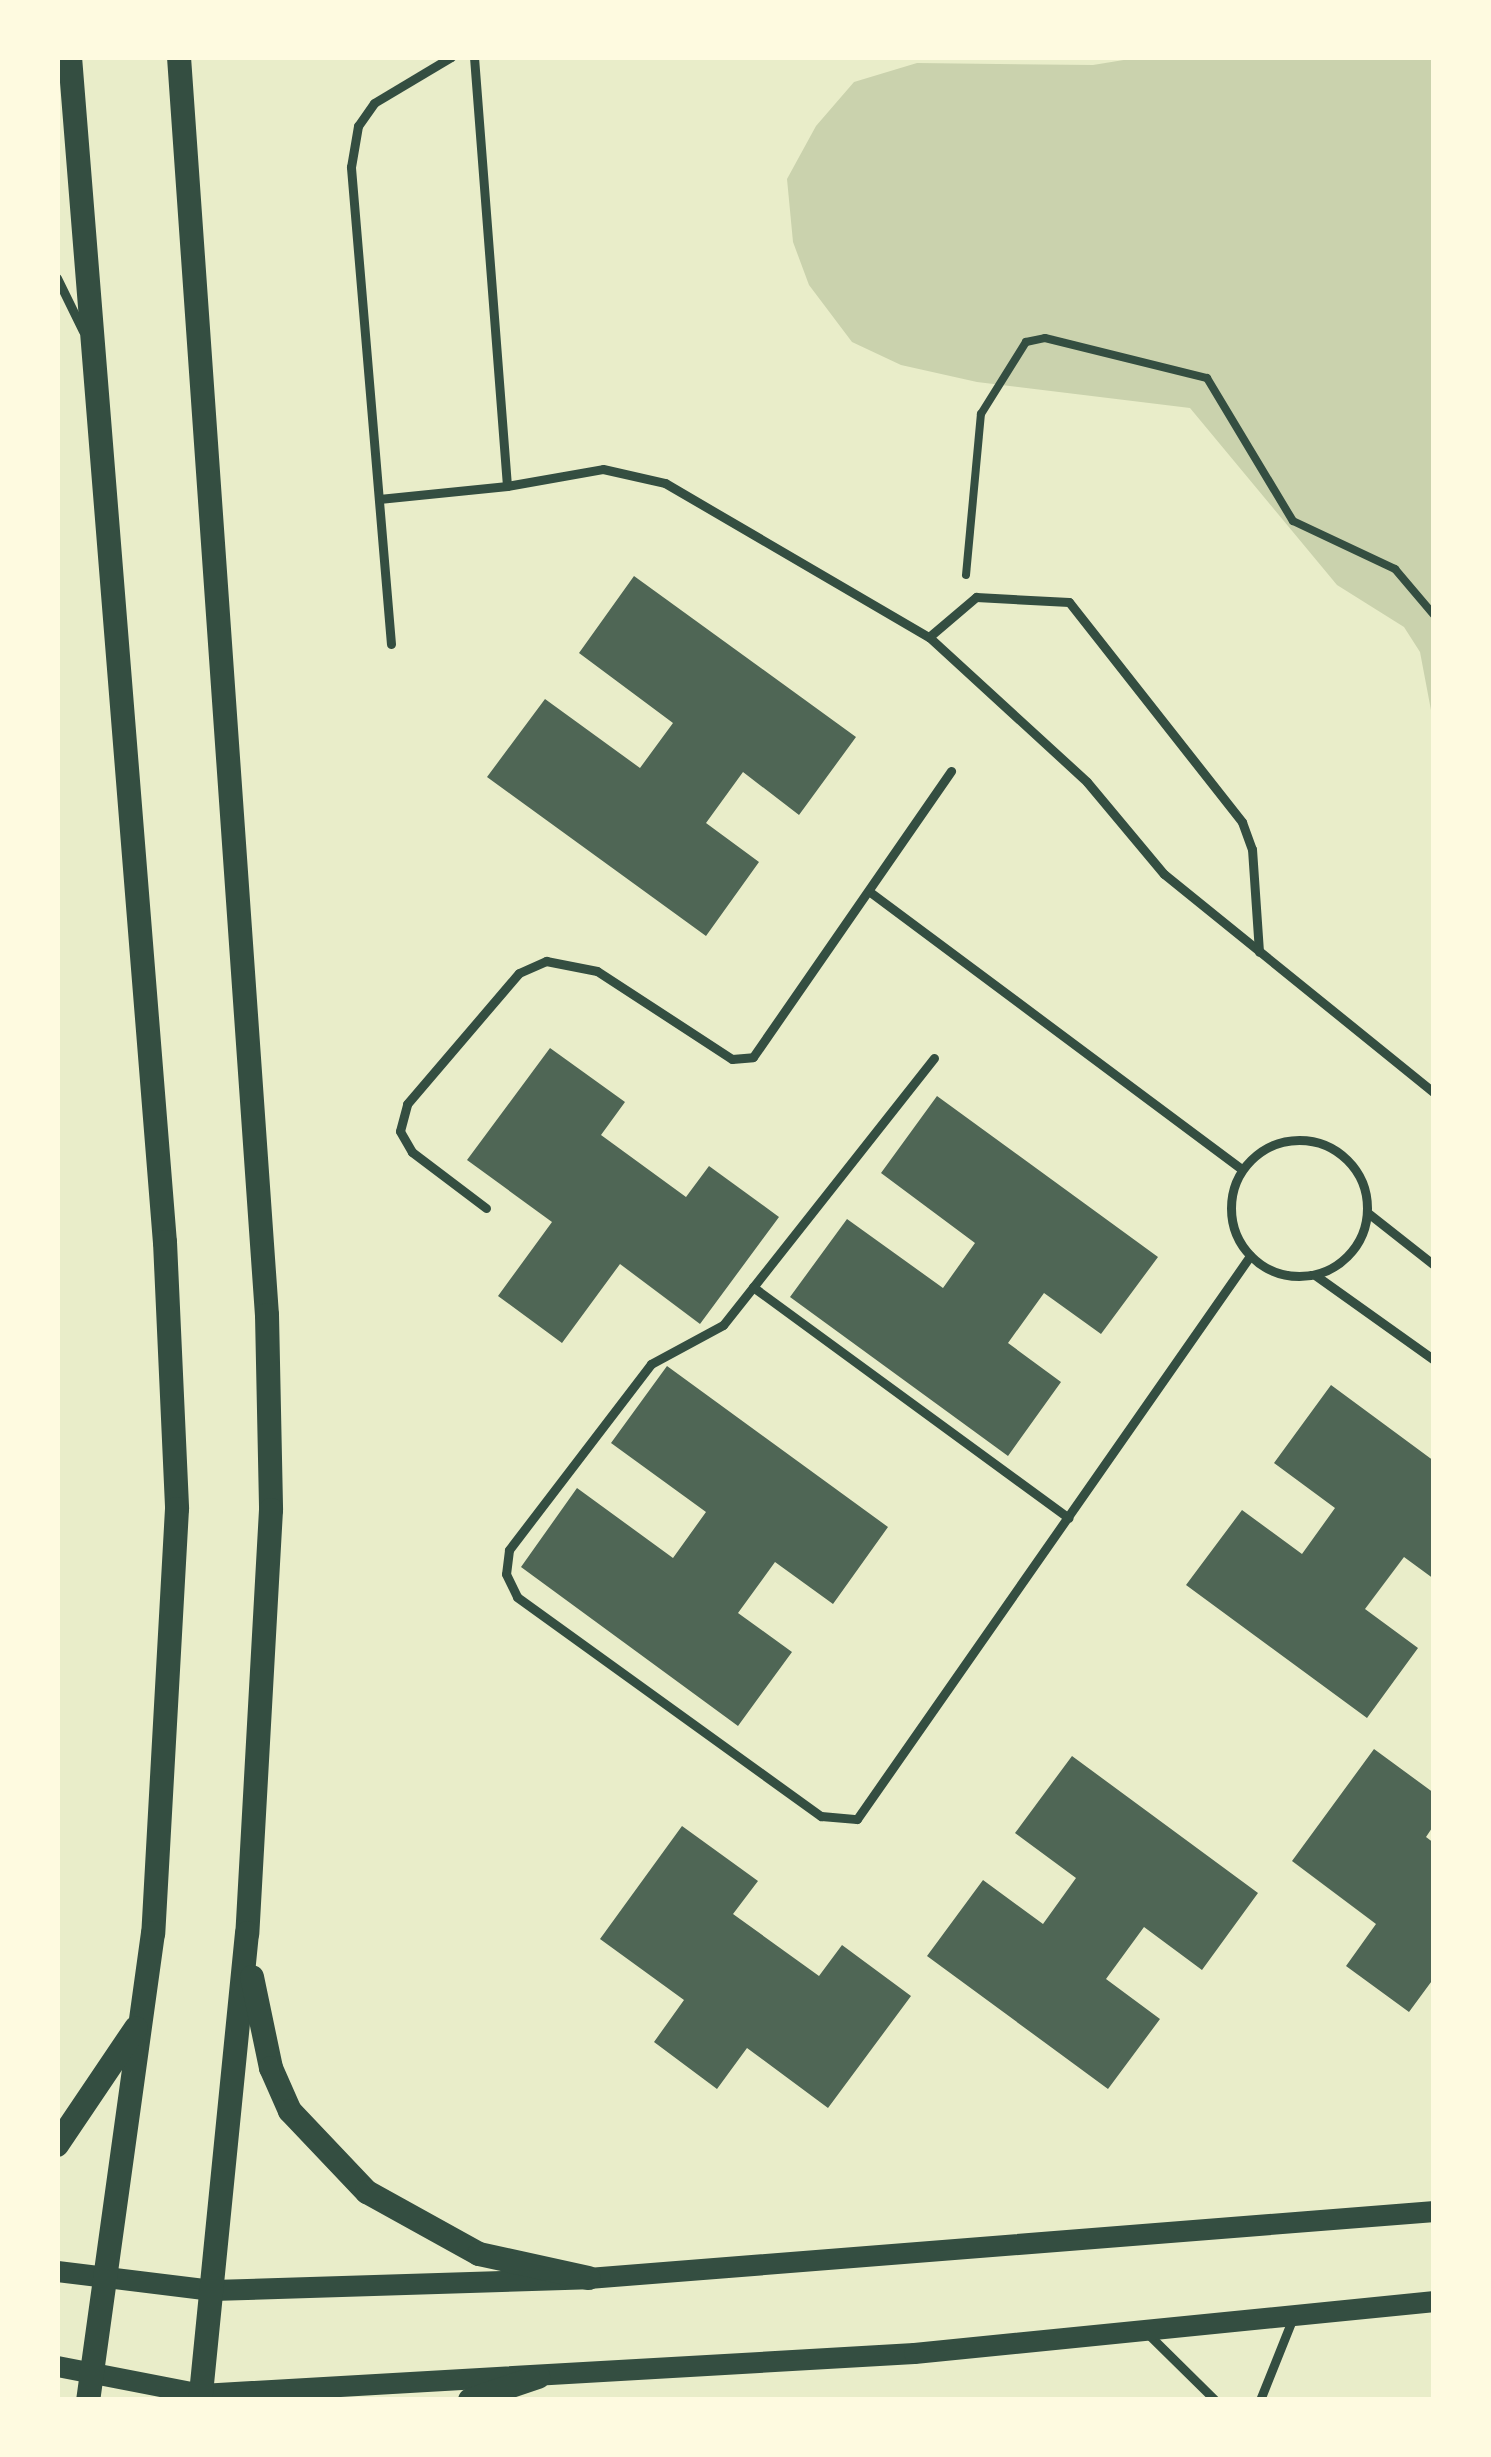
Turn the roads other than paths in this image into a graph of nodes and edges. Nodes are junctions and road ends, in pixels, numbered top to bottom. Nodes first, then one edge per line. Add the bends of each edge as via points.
1 (70, 57) edge
2 (179, 57) edge
3 (451, 57) edge
4 (474, 57) edge
5 (65, 94) edge
6 (57, 278) edge
7 (94, 352) junction
8 (507, 486) junction
9 (379, 500) junction
10 (929, 637) junction
11 (391, 644) dead end
12 (951, 771) dead end
13 (870, 892) junction
14 (1259, 952) junction
15 (934, 1058) dead end
16 (1434, 1094) edge
17 (1242, 1169) junction
18 (486, 1208) dead end
19 (1368, 1213) junction
20 (1250, 1256) junction
21 (1434, 1265) edge
22 (1316, 1275) junction
23 (753, 1287) junction
24 (1434, 1360) edge
25 (1070, 1518) junction
26 (247, 1934) junction
27 (140, 2022) junction
28 (57, 2145) edge
29 (1434, 2211) edge
30 (57, 2271) edge
31 (588, 2278) junction
32 (107, 2279) junction
33 (212, 2290) junction
34 (1434, 2301) edge
35 (1294, 2315) junction
36 (1144, 2330) junction
37 (57, 2366) edge
38 (94, 2373) junction
39 (538, 2377) junction
40 (201, 2397) edge
41 (88, 2400) edge
42 (470, 2400) edge
43 (1215, 2400) edge
44 (1260, 2400) edge

1 - 5 main road
2 - 26 main road via 268,1315 271,1510
3 - 9 lane via 374,103 358,126 351,167
4 - 8 lane
5 - 7 main road
6 - 7 lane
7 - 27 main road via 165,1242 177,1509 153,1933
8 - 9 lane
8 - 10 lane via 603,469 665,483
9 - 11 lane
10 - 14 lane via 1087,782 1164,874
10 - 14 lane via 967,600 1053,598 1081,614 1242,822 1252,849
12 - 13 lane
13 - 17 lane
13 - 18 lane via 752,1057 732,1059 597,970 546,962 519,973 407,1104 400,1131 412,1152
14 - 16 lane
15 - 23 lane
17 - 19 lane via 1280,1142 1324,1144 1357,1172
17 - 20 lane via 1230,1214
19 - 21 lane
19 - 22 lane via 1352,1252
20 - 22 lane via 1292,1277
20 - 25 lane
22 - 24 lane
23 - 25 lane
23 - 25 lane via 722,1325 651,1364 508,1550 506,1574 517,1597 838,1822 857,1819
26 - 31 main road via 271,2068 290,2111 322,2149 418,2225 479,2254
26 - 33 main road
27 - 28 main road
27 - 32 main road
29 - 31 street
30 - 32 street
31 - 33 street
32 - 33 street
32 - 38 main road
33 - 40 main road
34 - 35 street
35 - 36 street
35 - 44 lane
36 - 39 street
36 - 43 lane
37 - 38 street
38 - 40 street
38 - 41 main road
39 - 40 street
39 - 42 main road

